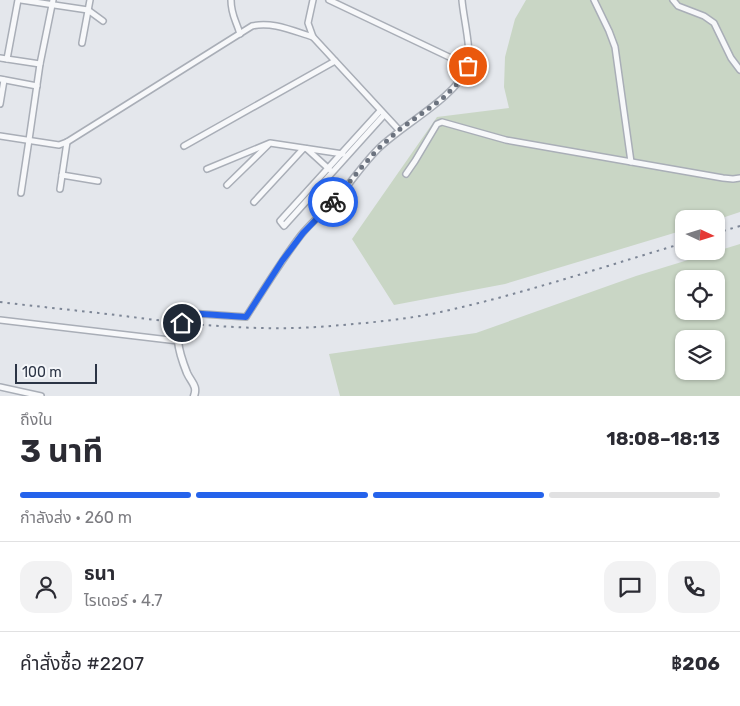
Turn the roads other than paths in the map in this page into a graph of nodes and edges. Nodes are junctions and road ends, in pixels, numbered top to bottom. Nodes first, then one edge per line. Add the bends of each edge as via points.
1 (20, 0) edge
2 (90, 0) edge
3 (231, 0) edge
4 (314, 0) edge
5 (329, 0) edge
6 (462, 0) edge
7 (594, 0) edge
8 (673, 0) edge
9 (52, 2) edge
10 (88, 10) junction
11 (103, 21) dead end
12 (240, 34) junction
13 (313, 37) junction
14 (82, 43) dead end
15 (0, 58) edge
16 (7, 59) junction
17 (335, 61) junction
18 (40, 64) junction
19 (468, 66) junction
20 (740, 70) edge
21 (2, 80) edge
22 (37, 86) junction
23 (0, 104) edge
24 (382, 113) junction
25 (399, 130) junction
26 (0, 136) edge
27 (29, 140) junction
28 (67, 142) junction
29 (270, 143) junction
30 (184, 146) dead end
31 (305, 149) junction
32 (344, 155) junction
33 (631, 162) junction
34 (207, 170) dead end
35 (330, 170) junction
36 (406, 174) dead end
37 (62, 176) junction
38 (740, 178) edge
39 (98, 181) dead end
40 (226, 185) dead end
41 (60, 189) dead end
42 (20, 193) dead end
43 (303, 200) junction
44 (254, 202) dead end
45 (0, 320) edge
46 (178, 341) junction
47 (0, 387) edge
48 (41, 396) edge
49 (194, 396) edge

1 - 9 street
1 - 16 street
2 - 10 street
3 - 12 street via 231,10
4 - 13 street via 308,24
5 - 19 street
6 - 19 street
7 - 33 street via 614,46
8 - 20 street via 678,6 714,23
9 - 10 street
9 - 18 street
10 - 11 street
10 - 14 street
12 - 13 street via 262,24
12 - 28 street
13 - 17 street
15 - 16 street
16 - 18 street
17 - 24 street
17 - 30 street
18 - 22 street
19 - 25 street via 462,79 442,99
21 - 22 street
21 - 23 street
22 - 27 street
24 - 25 street
24 - 32 street
25 - 46 street via 303,233 246,317 188,313
26 - 27 street
27 - 28 street via 58,145
27 - 42 street
28 - 37 street
29 - 31 street
29 - 34 street
29 - 40 street
31 - 32 street
31 - 35 street
31 - 44 street
32 - 35 street
33 - 36 street via 506,140 442,122 437,124
33 - 38 street
35 - 43 street
37 - 39 street
37 - 41 street
43 - 43 street via 284,226 280,222
45 - 46 street
46 - 49 street via 188,374 195,385
47 - 48 street

